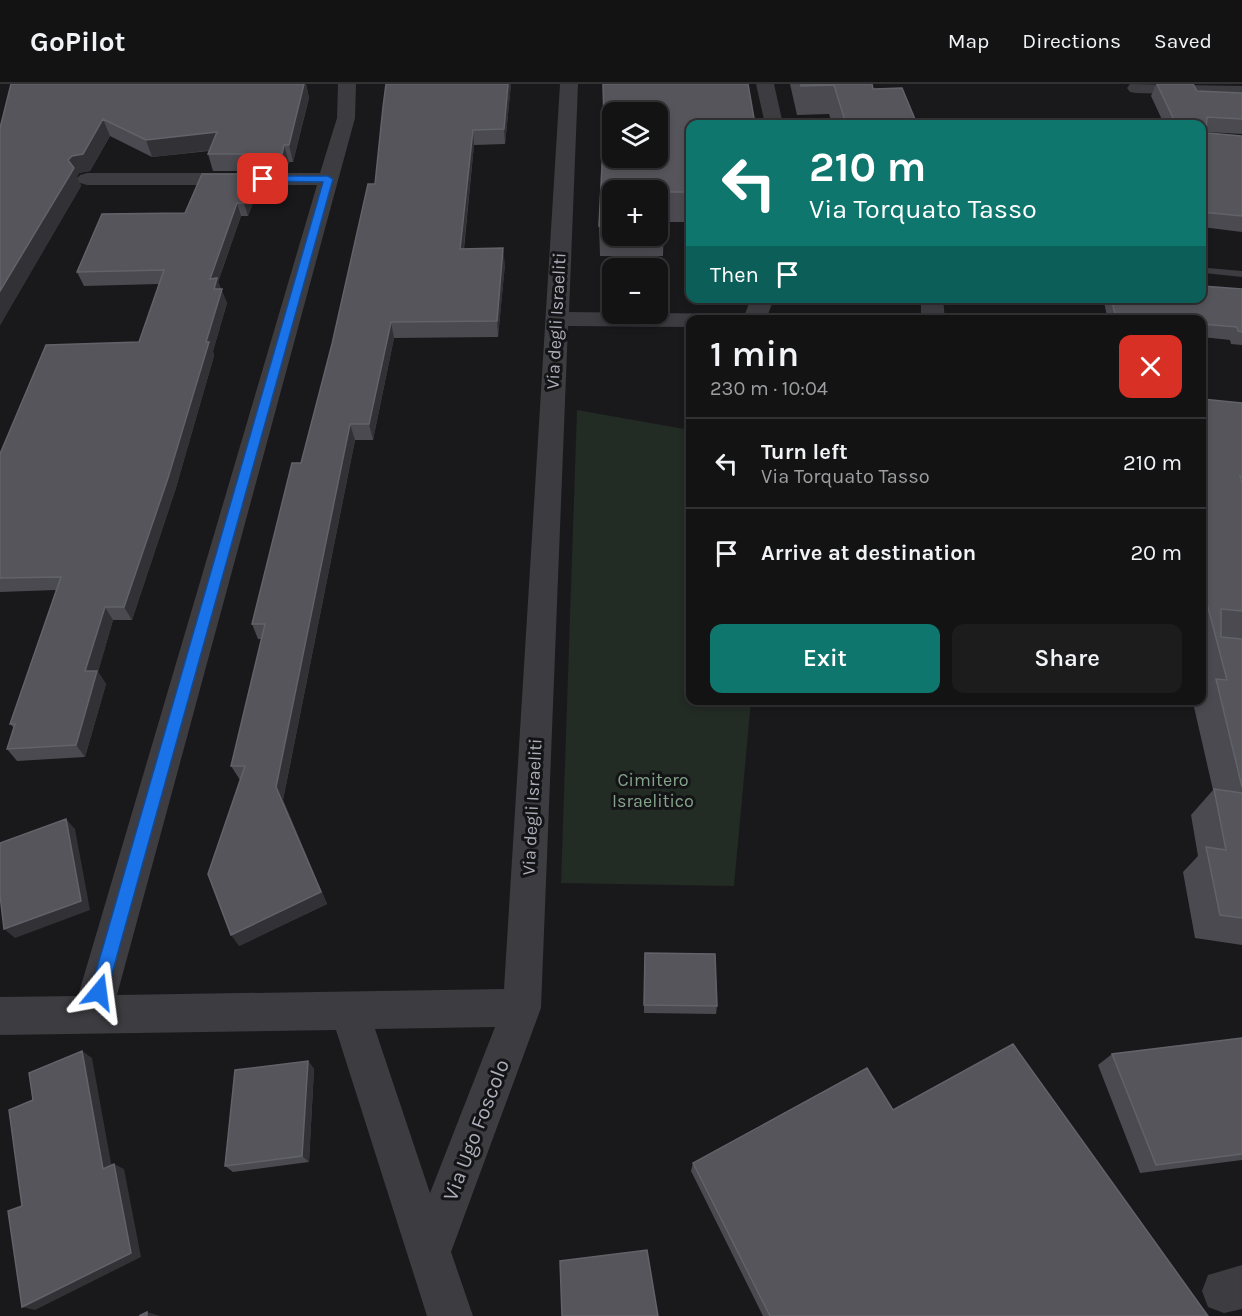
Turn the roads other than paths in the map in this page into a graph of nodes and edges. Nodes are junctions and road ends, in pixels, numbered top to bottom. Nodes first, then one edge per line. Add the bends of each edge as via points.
1 (347, 84) edge
2 (569, 84) edge
3 (765, 84) edge
4 (1136, 87) dead end
5 (1242, 91) edge
6 (773, 120) edge
7 (87, 179) edge
8 (328, 179) junction
9 (1208, 271) dead end
10 (1242, 274) edge
11 (556, 320) junction
12 (686, 320) edge
13 (522, 1008) junction
14 (349, 1010) junction
15 (92, 1015) junction
16 (0, 1016) edge
17 (429, 1252) junction
18 (450, 1316) edge

1 - 8 street via 346,118
2 - 11 street, Via degli Israeliti
3 - 6 street
4 - 5 street
7 - 8 street
8 - 15 street
9 - 10 lane
11 - 12 street
11 - 13 street, Via degli Israeliti
13 - 14 street
13 - 17 street, Via Ugo Foscolo
14 - 15 street
14 - 17 street, Via Ugo Foscolo
15 - 16 street
17 - 18 street, Via Ugo Foscolo

